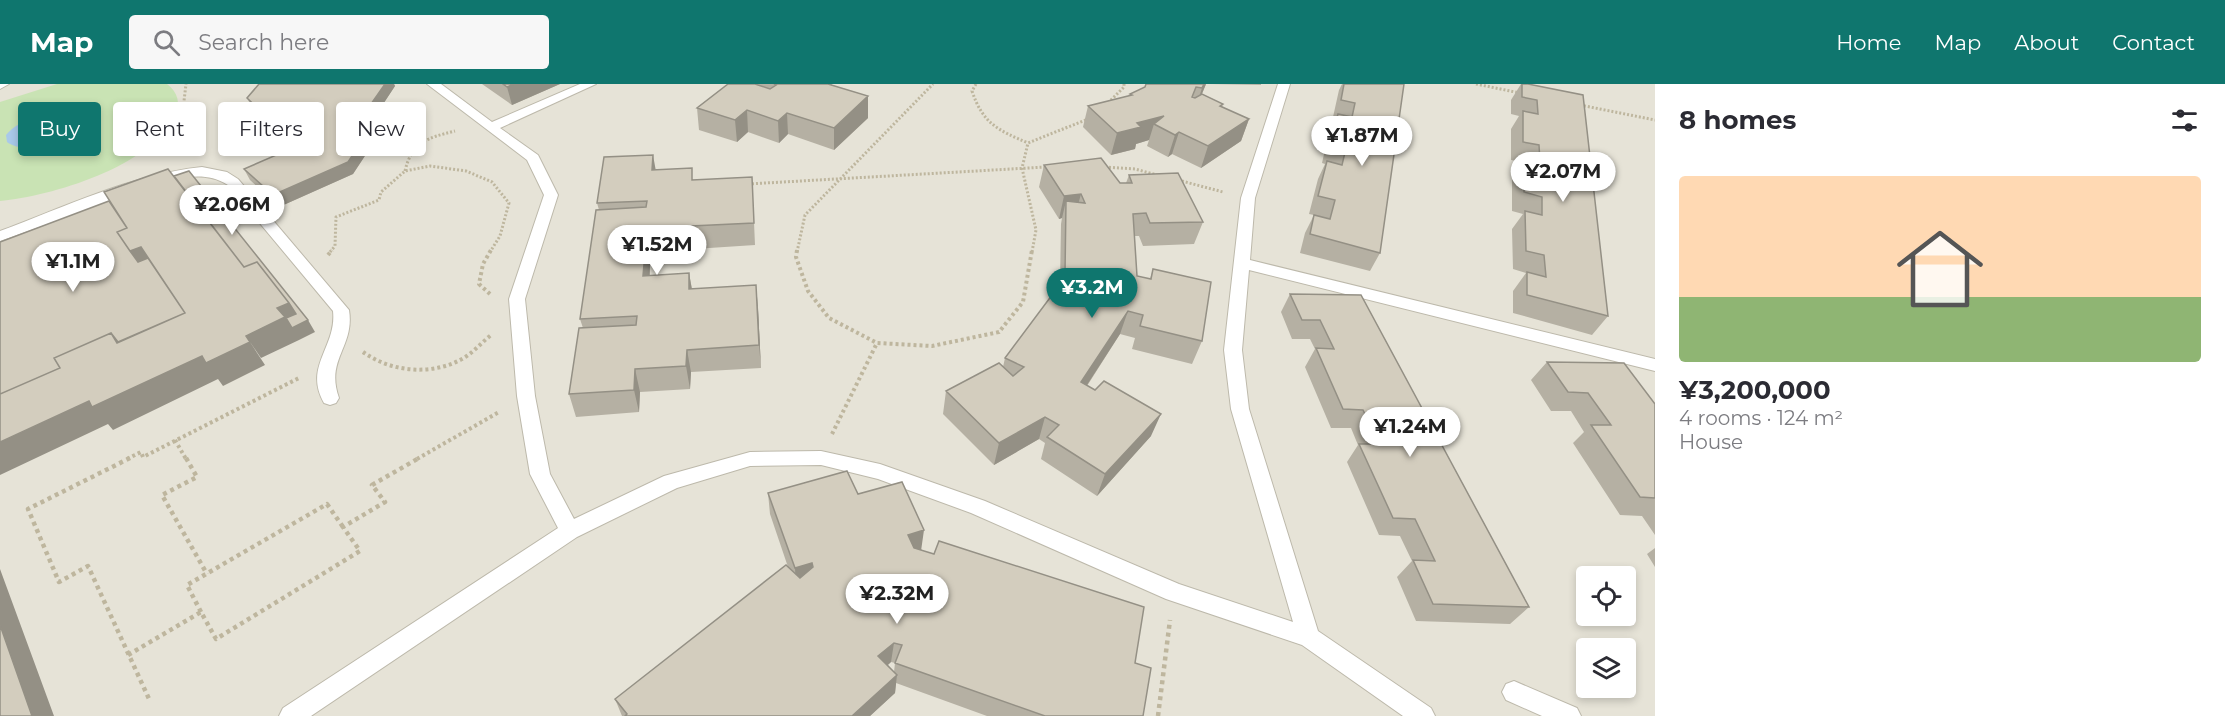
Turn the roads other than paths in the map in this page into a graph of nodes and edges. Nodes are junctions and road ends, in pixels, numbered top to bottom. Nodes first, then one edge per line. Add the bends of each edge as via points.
1 (433, 84) edge
2 (590, 84) edge
3 (1284, 84) edge
4 (491, 127) junction
5 (0, 236) edge
6 (1242, 263) junction
7 (1655, 365) edge
8 (330, 398) dead end
9 (570, 531) junction
10 (1309, 637) junction
11 (1514, 692) dead end
12 (291, 716) edge
13 (1423, 716) edge
14 (1569, 716) edge

1 - 4 lane
2 - 4 lane
3 - 6 lane via 1248,198
4 - 9 lane via 533,158 551,195 509,301 540,474
5 - 8 lane via 174,174 202,171 222,175 233,182 341,310 344,322 340,340 327,364 325,382
6 - 7 lane
6 - 10 lane via 1233,350 1240,409
9 - 10 lane via 671,482 750,459 821,458 880,472 978,507 1174,592
9 - 12 lane
10 - 13 lane
11 - 14 lane

